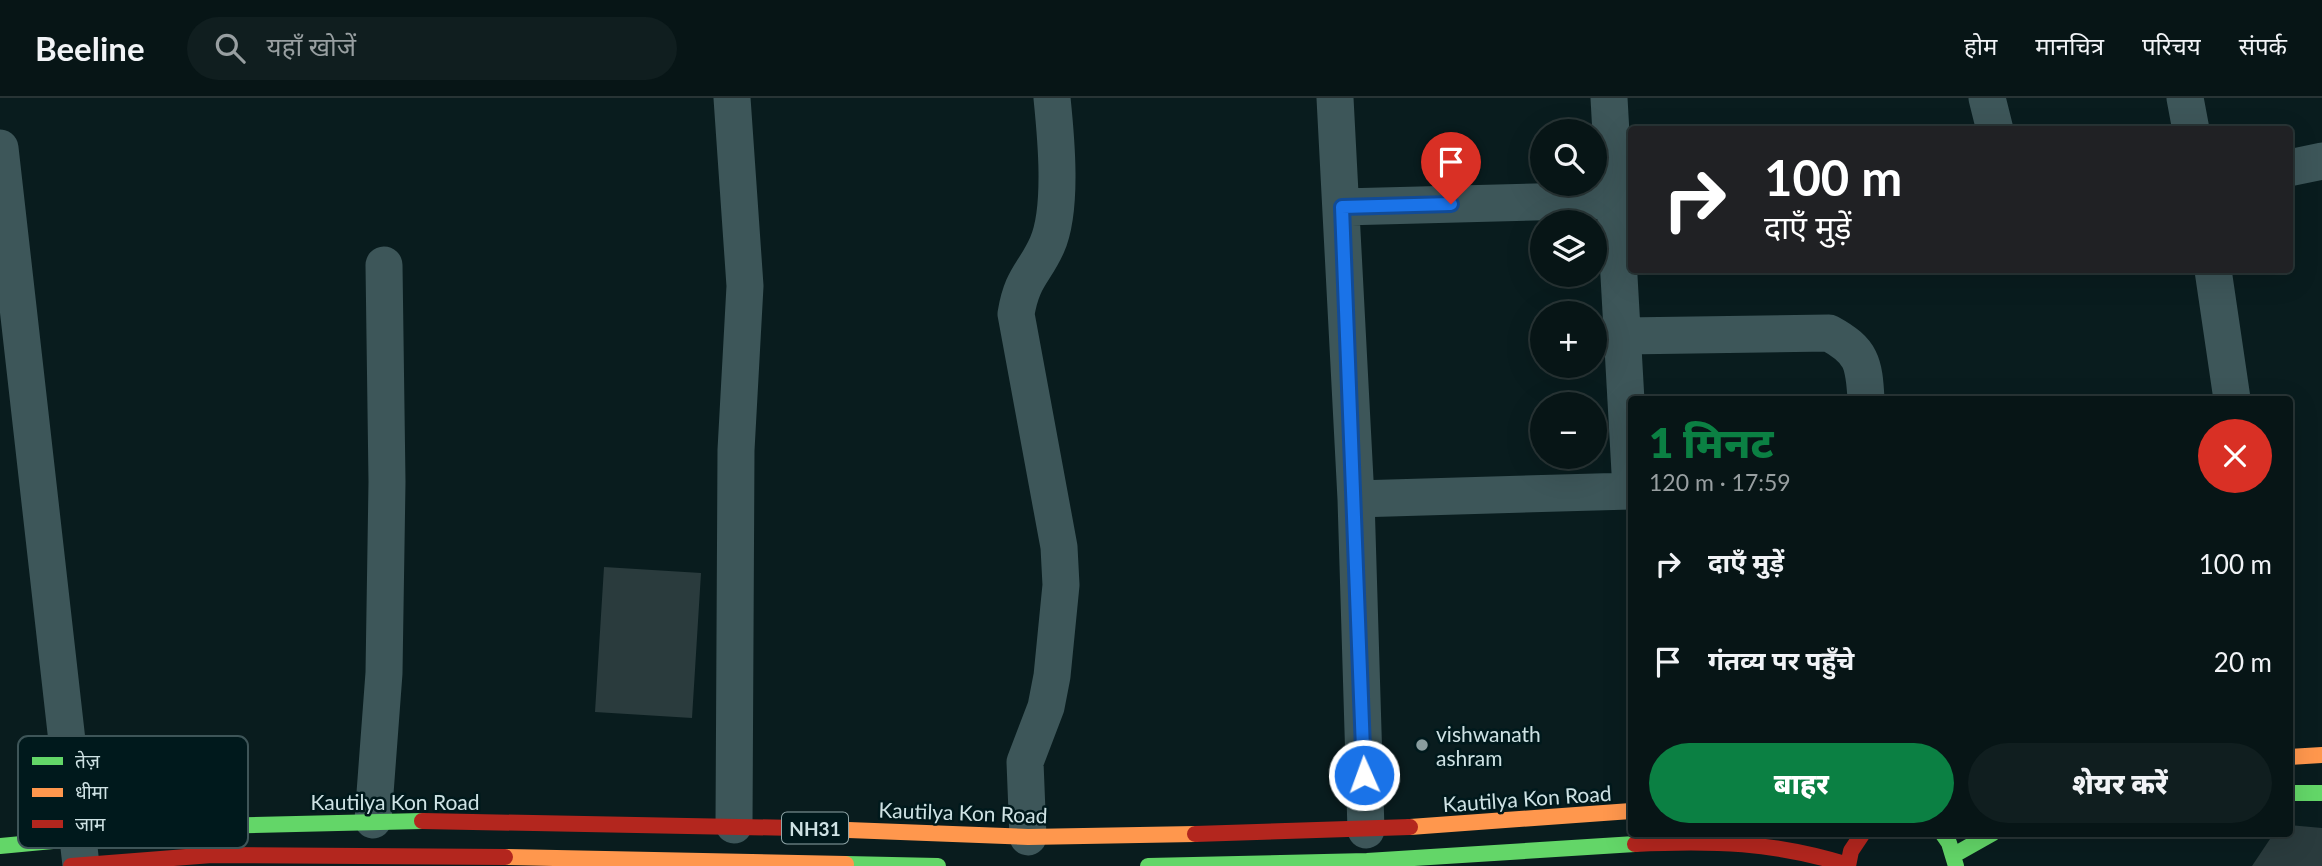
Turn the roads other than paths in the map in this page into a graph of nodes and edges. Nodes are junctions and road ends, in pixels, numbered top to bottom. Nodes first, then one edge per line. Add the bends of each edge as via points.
1 (732, 98) edge
2 (1052, 98) edge
3 (1335, 98) edge
4 (1609, 98) edge
5 (1987, 98) edge
6 (2185, 98) edge
7 (1994, 126) edge
8 (2190, 126) edge
9 (0, 148) edge
10 (2322, 161) edge
11 (2293, 167) edge
12 (1615, 200) junction
13 (1342, 207) junction
14 (384, 265) dead end
15 (2213, 273) edge
16 (1624, 336) junction
17 (1866, 396) edge
18 (2232, 396) edge
19 (1628, 425) edge
20 (1628, 491) edge
21 (1356, 499) junction
22 (64, 736) edge
23 (2322, 755) edge
24 (2293, 757) edge
25 (2293, 793) edge
26 (2322, 793) edge
27 (1628, 811) edge
28 (373, 820) junction
29 (248, 825) edge
30 (734, 825) junction
31 (1366, 830) junction
32 (1028, 836) junction
33 (1650, 837) edge
34 (1860, 837) edge
35 (1944, 837) edge
36 (1988, 837) edge
37 (0, 846) edge
38 (113, 848) edge
39 (77, 856) edge
40 (1955, 861) edge
41 (610, 862) edge
42 (1848, 865) edge
43 (938, 866) edge
44 (1148, 866) edge

1 - 30 street via 745,286 736,450
2 - 32 street via 1054,215 1047,244 1020,292 1016,314 1059,547 1061,585 1046,707 1025,762
3 - 13 street
4 - 12 street
5 - 7 street
6 - 8 street
9 - 22 street
10 - 11 street
12 - 13 street
12 - 16 street
13 - 21 street
14 - 28 street via 385,660
15 - 18 street
16 - 17 street via 1829,333 1851,345 1864,368
16 - 19 street
20 - 21 street
21 - 31 street
23 - 24 main road
25 - 26 main road
27 - 31 main road, Kautilya Kon Road / NH31
28 - 29 main road, Kautilya Kon Road / NH31
28 - 30 main road, Kautilya Kon Road / NH31
30 - 32 main road, Kautilya Kon Road / NH31
31 - 32 main road, Kautilya Kon Road / NH31
33 - 42 main road via 1750,841 1796,848
33 - 44 main road via 1367,860
34 - 42 main road
35 - 40 main road
36 - 40 main road
37 - 39 main road, Kautilya Kon Road / NH31
38 - 39 main road, Kautilya Kon Road / NH31
39 - 41 main road, Kautilya Kon Road / NH31 via 370,854
41 - 43 main road, Kautilya Kon Road / NH31

